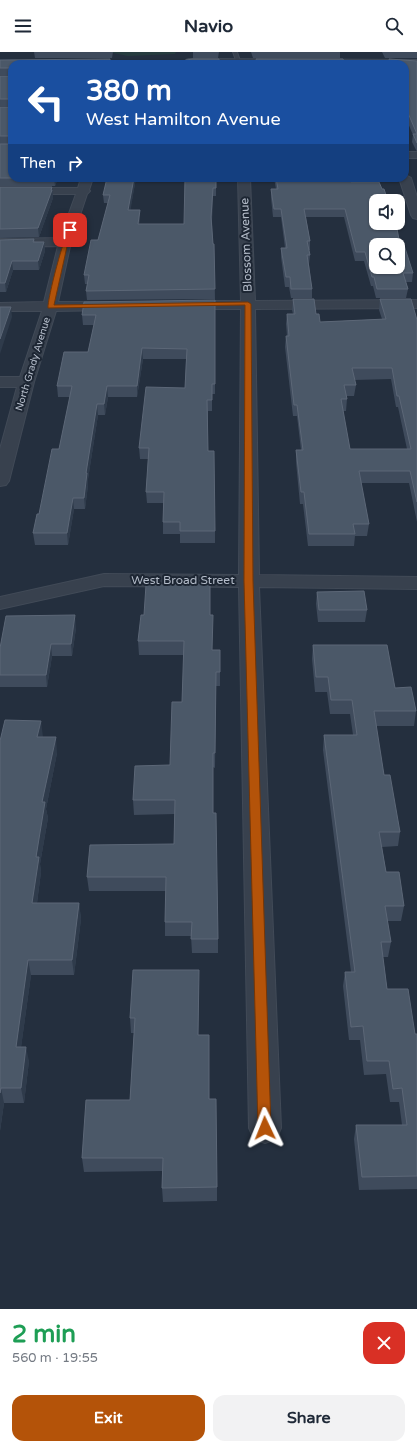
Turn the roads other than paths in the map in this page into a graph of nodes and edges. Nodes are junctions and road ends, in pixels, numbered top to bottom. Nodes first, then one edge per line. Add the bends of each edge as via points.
1 (244, 182) edge
2 (406, 182) edge
3 (85, 184) edge
4 (0, 191) edge
5 (417, 215) edge
6 (66, 242) junction
7 (0, 243) edge
8 (248, 304) junction
9 (417, 304) edge
10 (169, 305) edge
11 (129, 306) edge
12 (0, 307) edge
13 (50, 307) junction
14 (0, 382) edge
15 (26, 382) junction
16 (0, 481) edge
17 (248, 581) junction
18 (417, 583) edge
19 (0, 603) edge
20 (265, 1128) dead end

1 - 8 street, Blossom Avenue
2 - 5 street
3 - 4 street
3 - 6 street, North Grady Avenue
6 - 7 street
6 - 13 street, North Grady Avenue
8 - 9 street
8 - 10 street
8 - 17 street, Blossom Avenue
11 - 13 street
12 - 13 street
13 - 15 street, North Grady Avenue
14 - 15 street
15 - 16 street, North Grady Avenue
17 - 18 street, West Broad Street
17 - 19 street, West Broad Street via 104,580
17 - 20 street, Blossom Avenue

